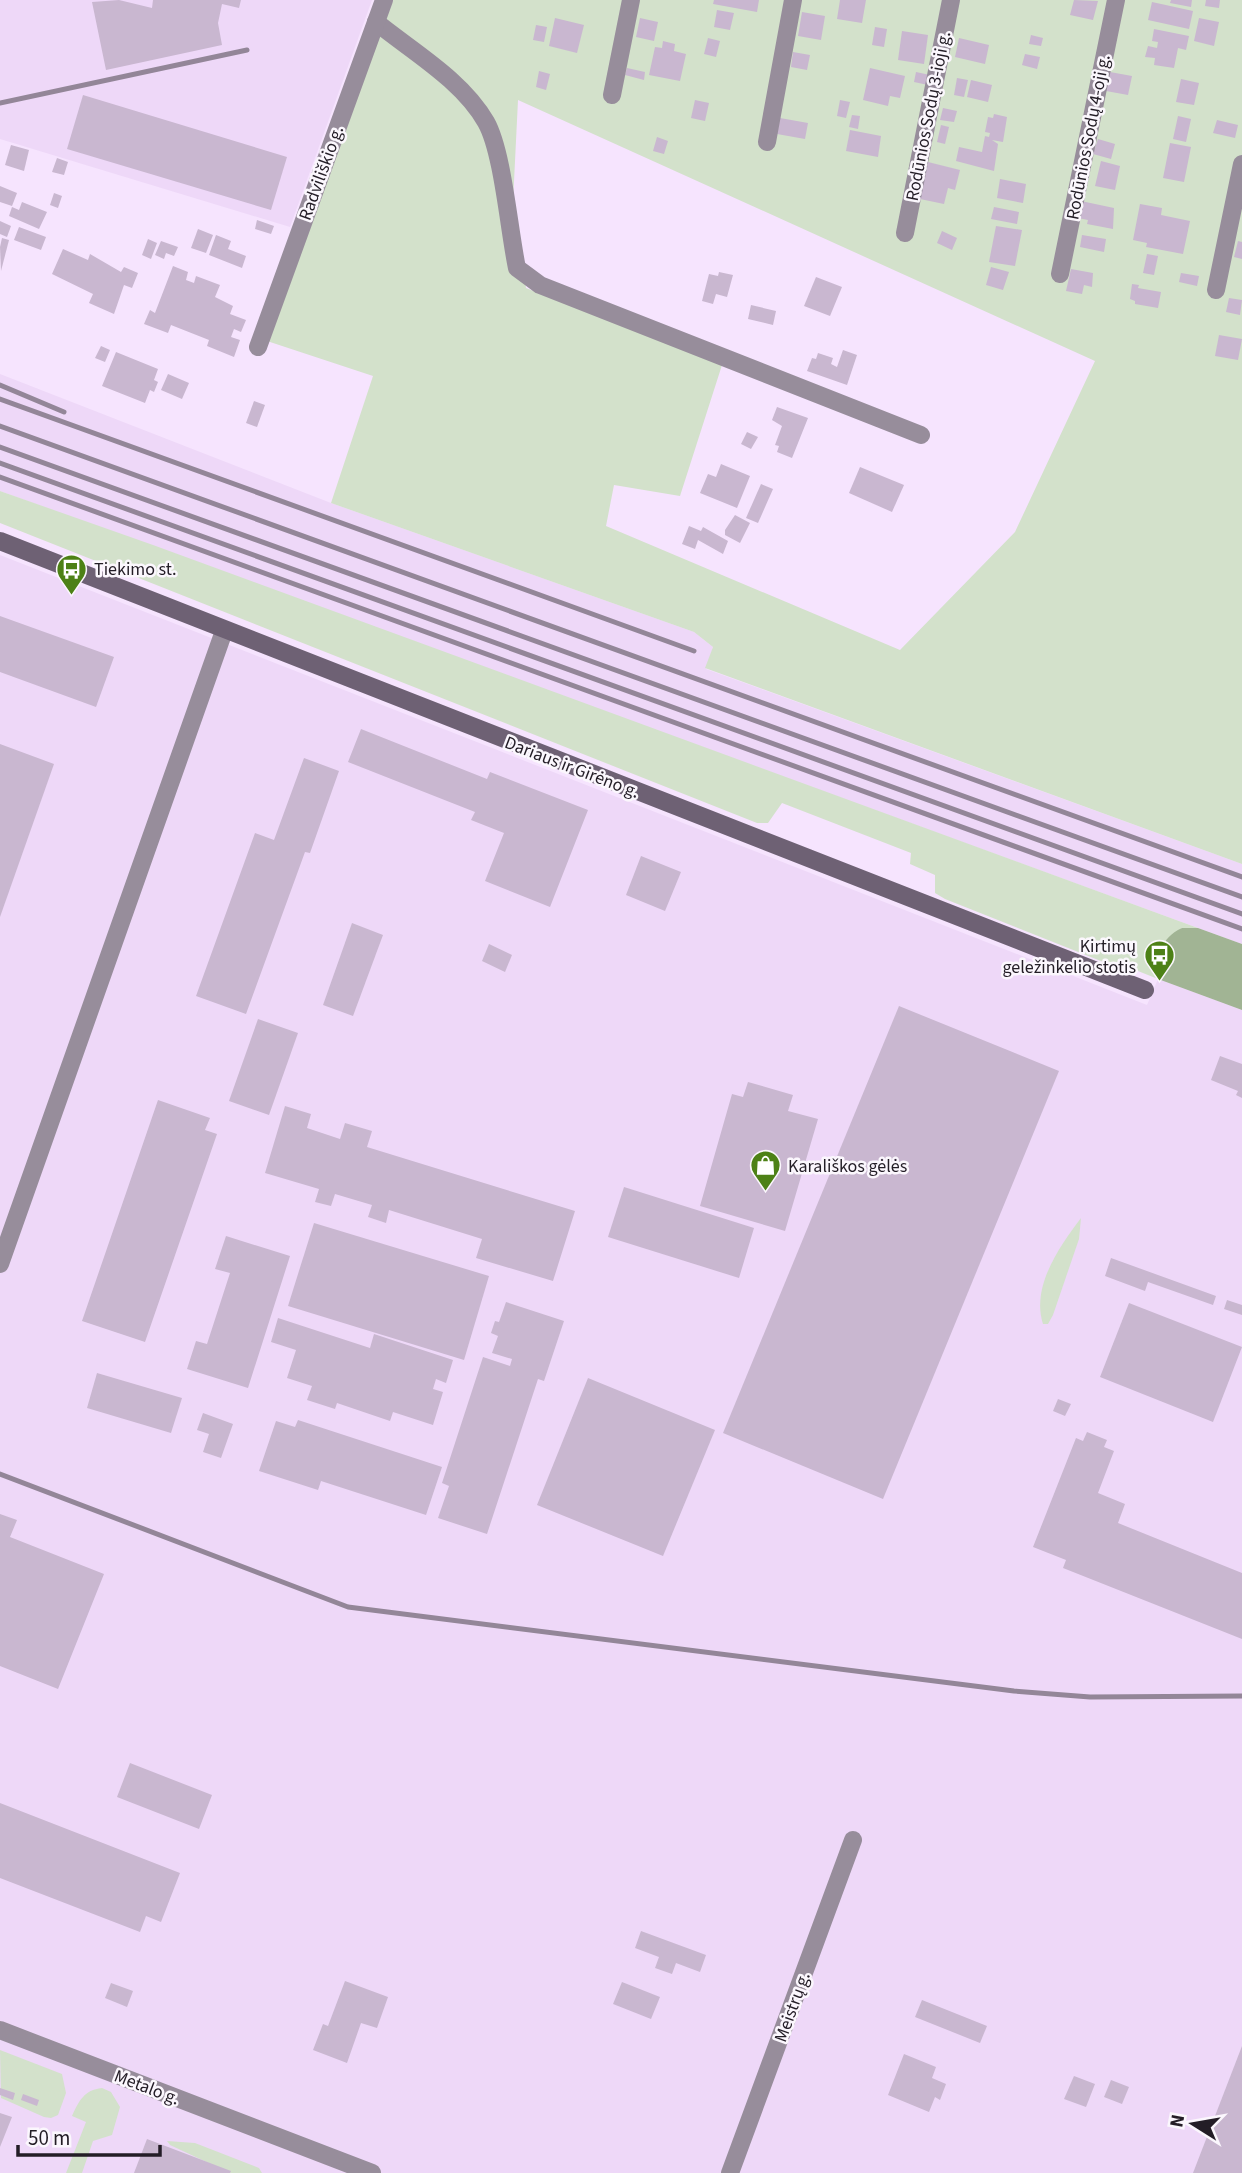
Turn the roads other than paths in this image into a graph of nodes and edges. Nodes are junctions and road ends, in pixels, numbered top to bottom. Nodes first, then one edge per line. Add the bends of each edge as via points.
1 (384, 0) edge
2 (631, 0) edge
3 (793, 0) edge
4 (951, 0) edge
5 (1116, 0) edge
6 (376, 22) junction
7 (612, 95) dead end
8 (767, 142) dead end
9 (1242, 164) edge
10 (905, 233) dead end
11 (1060, 274) dead end
12 (1216, 290) dead end
13 (258, 347) dead end
14 (921, 435) dead end
15 (0, 541) edge
16 (224, 631) junction
17 (1145, 990) dead end
18 (0, 1264) edge
19 (853, 1840) dead end
20 (0, 2031) edge
21 (372, 2173) edge
22 (730, 2173) edge

1 - 6 street, Radviliškio g.
2 - 7 street
3 - 8 street
4 - 10 street, Rodūnios Sodų 3-ioji g.
5 - 11 street, Rodūnios Sodų 4-oji g.
6 - 13 street, Radviliškio g.
6 - 14 street via 444,75 487,123 517,268 540,285
9 - 12 street
15 - 16 street, Dariaus ir Girėno g.
16 - 17 street, Dariaus ir Girėno g.
16 - 18 street
19 - 22 street, Meistrų g.
20 - 21 street, Metalo g.

